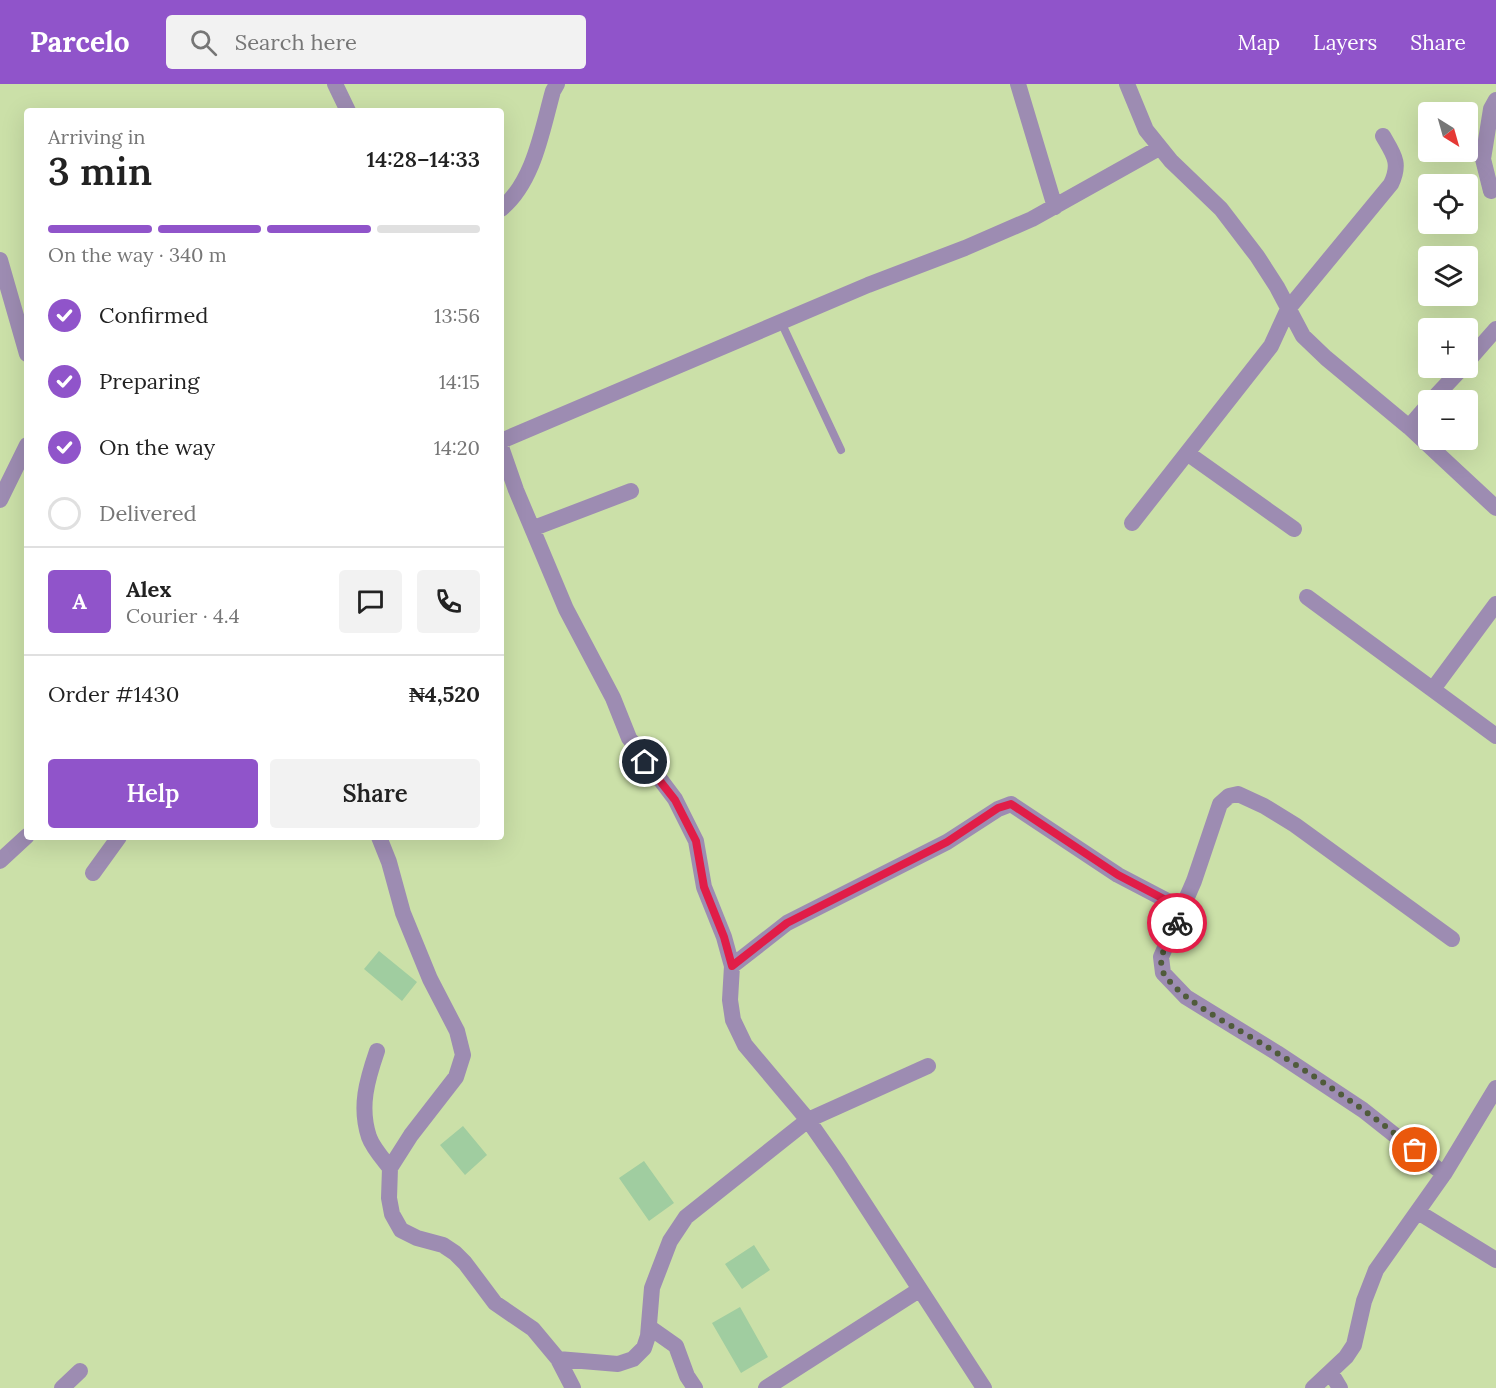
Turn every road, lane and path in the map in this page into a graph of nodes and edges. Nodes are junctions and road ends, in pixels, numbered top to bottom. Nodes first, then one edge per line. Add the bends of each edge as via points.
1 (335, 84) edge
2 (557, 84) edge
3 (1018, 84) edge
4 (1127, 84) edge
5 (1496, 100) edge
6 (347, 108) edge
7 (1383, 136) dead end
8 (1159, 148) junction
9 (1491, 191) dead end
10 (504, 207) edge
11 (1055, 207) junction
12 (0, 260) edge
13 (1288, 309) junction
14 (780, 321) junction
15 (1496, 329) edge
16 (24, 344) edge
17 (1478, 349) edge
18 (1453, 378) edge
19 (1441, 390) edge
20 (1418, 417) edge
21 (1409, 427) junction
22 (504, 440) edge
23 (841, 450) dead end
24 (24, 451) edge
25 (1187, 453) junction
26 (504, 456) edge
27 (631, 491) dead end
28 (0, 500) edge
29 (1496, 508) edge
30 (1132, 523) dead end
31 (534, 528) junction
32 (1294, 529) dead end
33 (1307, 597) dead end
34 (1496, 604) edge
35 (1433, 689) junction
36 (1496, 736) edge
37 (24, 839) edge
38 (117, 840) edge
39 (380, 840) edge
40 (0, 861) edge
41 (93, 873) dead end
42 (1183, 909) junction
43 (1452, 939) dead end
44 (732, 966) junction
45 (377, 1051) dead end
46 (928, 1066) dead end
47 (1496, 1088) edge
48 (808, 1120) junction
49 (390, 1168) junction
50 (1444, 1174) junction
51 (1418, 1212) junction
52 (1496, 1260) edge
53 (919, 1290) junction
54 (649, 1327) junction
55 (558, 1359) junction
56 (80, 1371) dead end
57 (1331, 1373) junction
58 (62, 1388) edge
59 (573, 1388) edge
60 (695, 1388) edge
61 (766, 1388) edge
62 (984, 1388) edge
63 (1313, 1388) edge
64 (1340, 1388) edge

1 - 6 street
2 - 10 street via 530,168
3 - 11 street
4 - 8 street via 1146,130
5 - 9 street via 1483,159
7 - 13 street via 1396,157 1391,184
8 - 11 street
8 - 13 street via 1221,209 1257,256
11 - 14 street via 965,248
12 - 16 street
13 - 21 street via 1303,336
13 - 25 street via 1271,346
14 - 22 street
14 - 23 lane
15 - 17 street
18 - 19 street
20 - 21 street
21 - 29 street
24 - 28 street
25 - 30 street
25 - 32 street
26 - 31 street
27 - 31 street
31 - 44 street via 566,609 613,698 629,738 675,800 696,841 704,887
33 - 35 street
34 - 35 street
35 - 36 street
37 - 40 street
38 - 41 street
39 - 49 street via 403,913 457,1031 463,1055 456,1077
42 - 43 street via 1220,804 1238,794 1295,825
42 - 44 street via 1118,875 1011,804 998,808 947,842 787,923
42 - 50 street via 1161,957 1163,973 1186,997 1363,1110
44 - 48 street via 733,1020 745,1045
45 - 49 street via 363,1108 370,1139
46 - 48 street
47 - 50 street
48 - 53 street
48 - 54 street via 686,1217 670,1241 652,1288
49 - 55 street via 390,1206 401,1230 455,1253 495,1303 533,1329
50 - 51 street
51 - 52 street
51 - 57 street via 1376,1270 1354,1345
53 - 61 street
53 - 62 street
54 - 55 street via 644,1348 633,1359 618,1364
54 - 60 street via 676,1346
55 - 59 street
56 - 58 street
57 - 63 street
57 - 64 street

